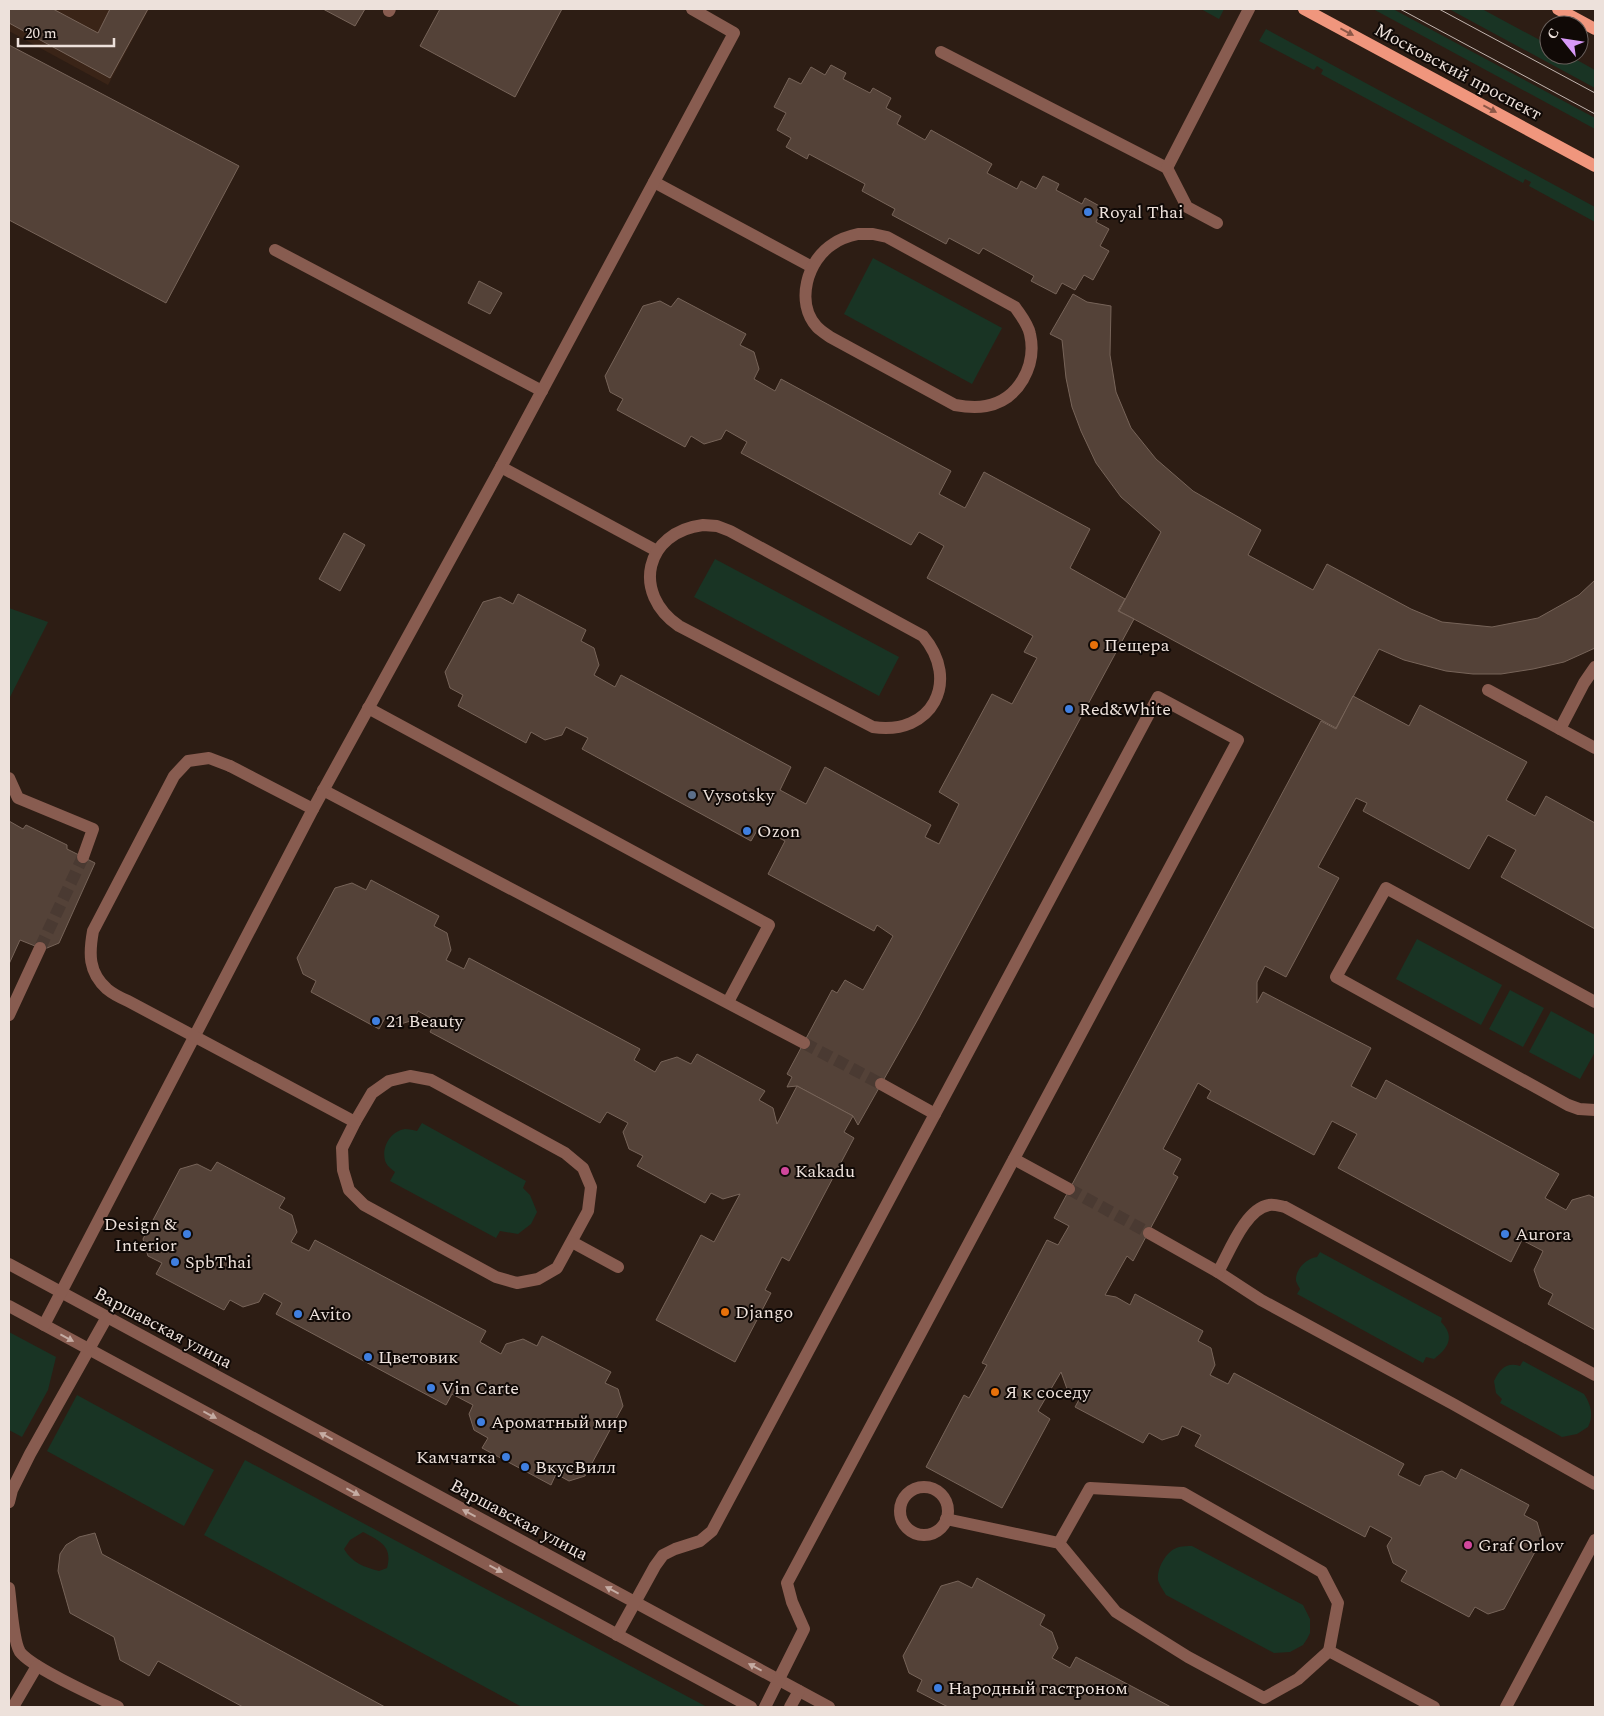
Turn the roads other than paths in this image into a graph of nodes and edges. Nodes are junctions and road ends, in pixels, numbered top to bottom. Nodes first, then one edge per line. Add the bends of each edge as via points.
1 (692, 9) edge
2 (1249, 9) edge
3 (1304, 9) edge
4 (1558, 9) edge
5 (1595, 29) edge
6 (941, 52) dead end
7 (1595, 166) edge
8 (1167, 168) junction
9 (654, 182) junction
10 (1218, 224) dead end
11 (275, 250) dead end
12 (812, 267) junction
13 (542, 391) junction
14 (501, 467) junction
15 (657, 551) junction
16 (1595, 667) edge
17 (1488, 690) dead end
18 (368, 708) junction
19 (1560, 729) junction
20 (1595, 748) edge
21 (9, 778) edge
22 (323, 790) junction
23 (313, 808) junction
24 (82, 857) tunnel mouth
25 (40, 948) tunnel mouth
26 (728, 1002) junction
27 (1595, 1002) edge
28 (9, 1015) edge
29 (804, 1043) tunnel mouth
30 (881, 1084) tunnel mouth
31 (1595, 1110) edge
32 (935, 1114) junction
33 (355, 1122) junction
34 (1014, 1159) junction
35 (1069, 1189) tunnel mouth
36 (1149, 1234) tunnel mouth
37 (572, 1242) junction
38 (9, 1264) edge
39 (618, 1267) dead end
40 (1218, 1272) junction
41 (62, 1293) junction
42 (9, 1306) edge
43 (107, 1317) junction
44 (44, 1325) junction
45 (89, 1350) junction
46 (1595, 1374) edge
47 (1595, 1484) edge
48 (9, 1502) edge
49 (946, 1519) dead end
50 (1595, 1540) edge
51 (1059, 1543) junction
52 (9, 1588) edge
53 (635, 1603) junction
54 (617, 1635) junction
55 (12, 1640) edge
56 (1329, 1651) junction
57 (37, 1666) junction
58 (779, 1680) junction
59 (799, 1691) junction
60 (13, 1707) edge
61 (118, 1707) edge
62 (751, 1707) edge
63 (765, 1707) edge
64 (790, 1707) edge
65 (829, 1707) edge
66 (1434, 1707) edge
67 (1506, 1707) edge

1 - 9 street via 734,33
2 - 8 street
3 -> 7 main road, Московский проспект
4 - 5 main road
6 - 8 street
8 - 10 street via 1187,207
9 - 12 street
9 - 13 street
11 - 13 street
12 - 12 street via 831,244 844,238 858,234 887,237 1015,308 1024,319 1031,339 1031,361 1026,375 1004,399 988,406 955,405 817,327 809,314 806,299
13 - 14 street
14 - 15 street
14 - 18 street
15 - 15 street via 677,532 689,527 717,526 923,636 932,647 941,674 934,702 915,722 901,728 873,727 679,626 667,618 652,594 650,579
16 - 19 street
17 - 19 street
18 - 22 street
18 - 26 street via 768,925
19 - 20 street
21 - 24 street via 18,798 93,830
22 - 23 street
22 - 26 street
23 - 33 street, bridge via 209,758 188,761 174,776 93,931 89,953 95,974 107,989
23 - 41 street
25 - 28 street
26 - 29 street
27 - 31 street via 1386,888 1336,977 1568,1105
30 - 32 street
32 - 34 street via 1158,697 1238,740
32 - 53 street via 712,1531 700,1541 663,1556
33 - 37 street via 342,1148 343,1170 349,1190 364,1205 464,1260 517,1283 538,1279 557,1268
33 - 37 street via 372,1093 390,1081 410,1076 431,1080 565,1153 583,1168 591,1187 588,1211
34 - 35 street
34 - 58 street via 787,1583 804,1629
36 - 40 street
37 - 39 street
38 - 41 street, Варшавская улица
40 - 46 street via 1246,1221 1257,1210 1270,1204 1285,1207
40 - 47 street via 1261,1300
41 - 43 street, Варшавская улица
41 - 44 street
42 - 44 street
43 - 45 street
53 -> 43 street, Варшавская улица
44 -> 45 street
45 - 48 street via 30,1454
45 -> 54 street
49 - 51 street
50 - 67 street
51 - 56 street via 1116,1612 1188,1657 1264,1698 1298,1680
51 - 56 street via 1090,1488 1183,1493 1322,1572 1338,1602
52 - 55 street
53 - 54 street
58 -> 53 street, Варшавская улица
54 - 62 street
55 - 57 street via 20,1652
56 - 66 street
57 - 60 street
57 - 61 street
58 - 59 street, Варшавская улица
58 - 63 street
59 - 64 street
59 - 65 street, Варшавская улица

